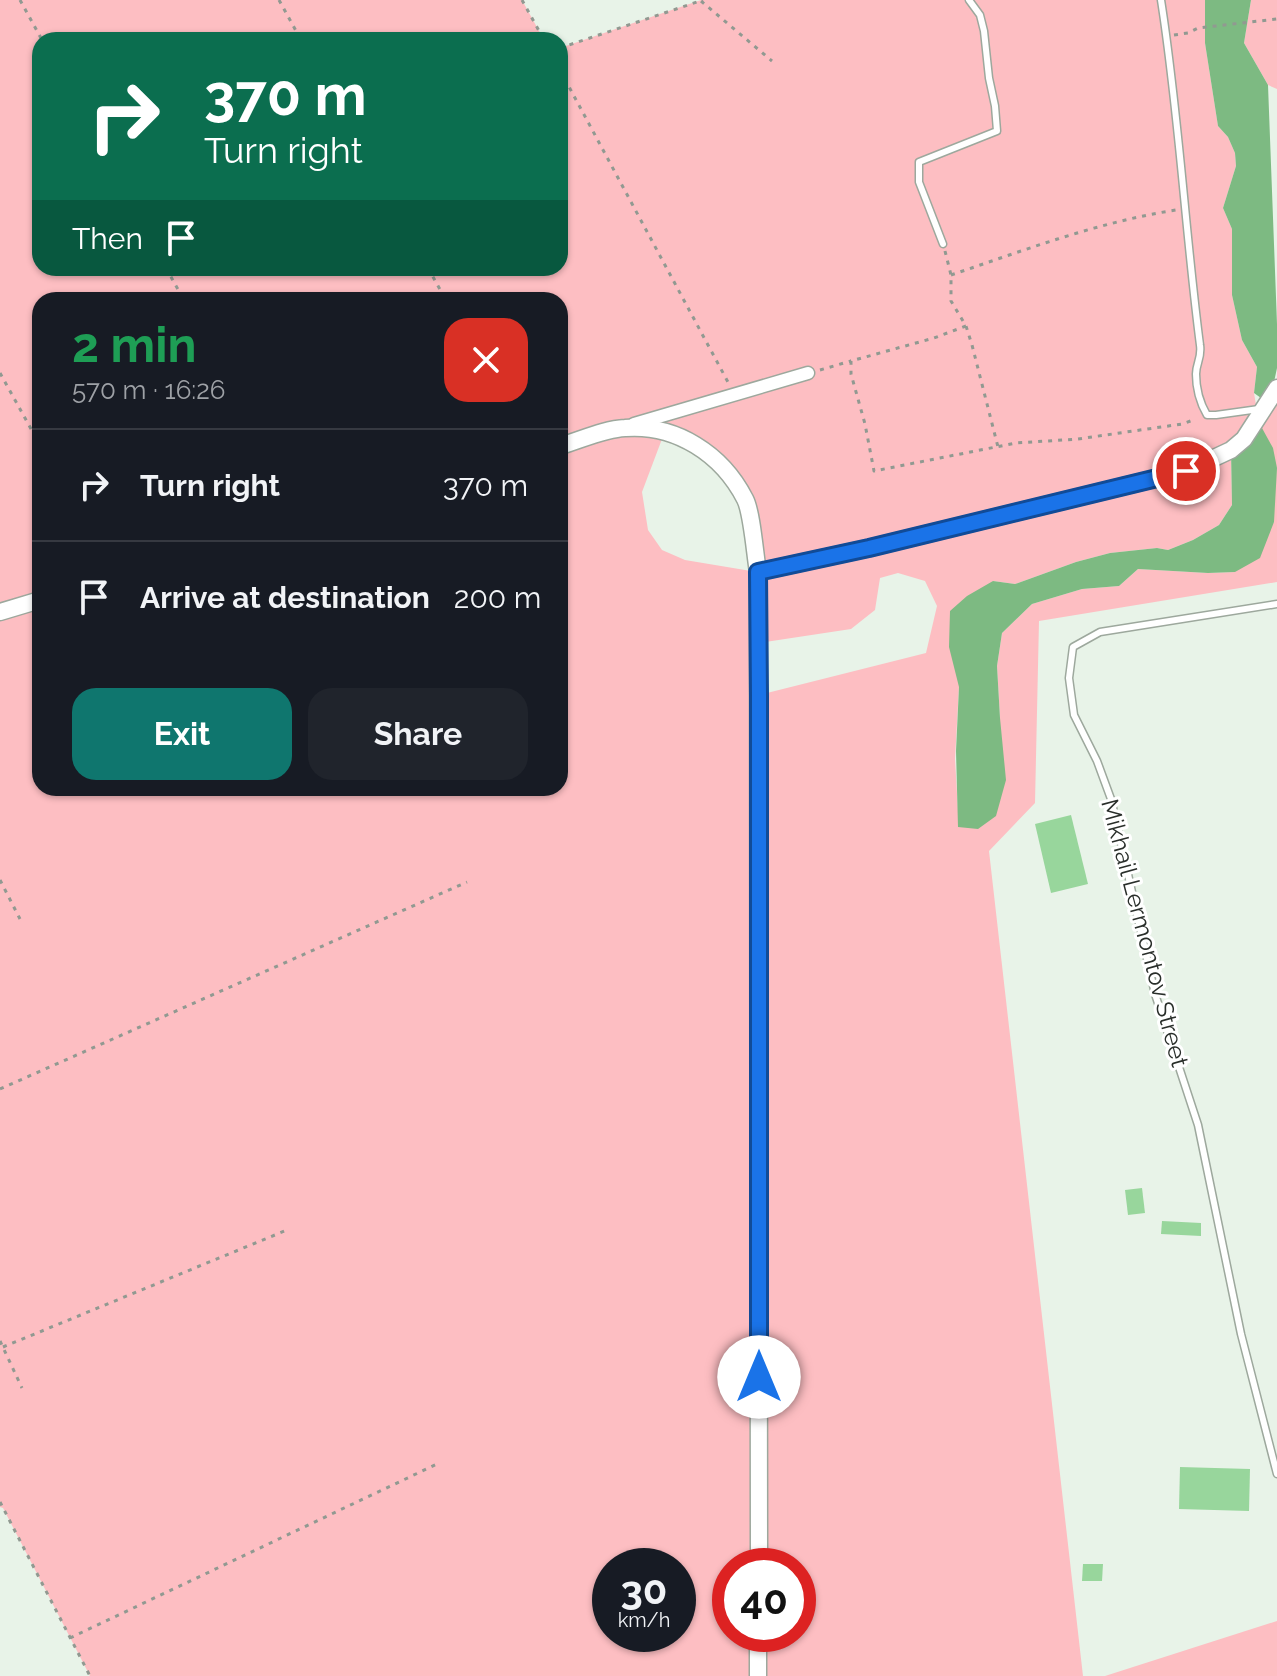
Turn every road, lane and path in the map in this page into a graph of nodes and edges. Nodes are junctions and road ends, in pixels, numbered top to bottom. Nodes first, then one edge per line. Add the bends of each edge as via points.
1 (20, 0) edge
2 (279, 0) edge
3 (522, 0) edge
4 (702, 0) edge
5 (969, 0) edge
6 (1161, 0) edge
7 (1277, 19) edge
8 (38, 32) edge
9 (297, 32) edge
10 (540, 32) edge
11 (1166, 36) junction
12 (568, 45) edge
13 (772, 61) dead end
14 (568, 85) edge
15 (1184, 208) junction
16 (943, 244) joint
17 (951, 275) junction
18 (966, 326) junction
19 (851, 361) junction
20 (0, 373) edge
21 (808, 373) joint
22 (1277, 388) edge
23 (734, 395) junction
24 (1264, 409) junction
25 (1207, 415) junction
26 (615, 429) junction
27 (32, 431) edge
28 (568, 444) edge
29 (998, 447) junction
30 (758, 572) junction
31 (32, 602) edge
32 (1277, 604) edge
33 (0, 612) edge
34 (0, 880) edge
35 (467, 882) dead end
36 (20, 919) dead end
37 (0, 1089) edge
38 (287, 1230) dead end
39 (0, 1341) edge
40 (3, 1347) junction
41 (22, 1388) dead end
42 (437, 1464) dead end
43 (1277, 1474) edge
44 (0, 1502) edge
45 (759, 1548) edge
46 (70, 1638) junction
47 (758, 1652) edge
48 (90, 1676) edge
49 (758, 1676) edge

1 - 8 path
2 - 9 path
3 - 10 path
4 - 12 path
4 - 13 path
5 - 16 lane via 984,31 997,131 919,162 919,182
6 - 11 lane
7 - 11 path
11 - 15 lane
14 - 23 path
15 - 17 path via 1066,236
15 - 25 lane via 1201,355 1196,372
16 - 17 path
17 - 18 path via 951,301
18 - 19 path
18 - 29 path
19 - 21 path
19 - 29 path via 874,471
20 - 27 path
21 - 23 street
22 - 24 street
23 - 26 street
24 - 25 lane
24 - 30 street via 1231,450 1186,471
25 - 29 path via 1182,424
26 - 28 street
26 - 30 street via 665,431 697,444 725,470 746,501
30 - 45 street
31 - 33 street
32 - 43 lane, Mikhail Lermontov Street via 1100,632 1073,647 1069,678 1074,715 1111,799 1155,994 1198,1125 1241,1334
34 - 36 path
35 - 37 path
38 - 40 path
39 - 40 path
40 - 41 path
42 - 46 path
44 - 46 path
46 - 48 path
47 - 49 street

